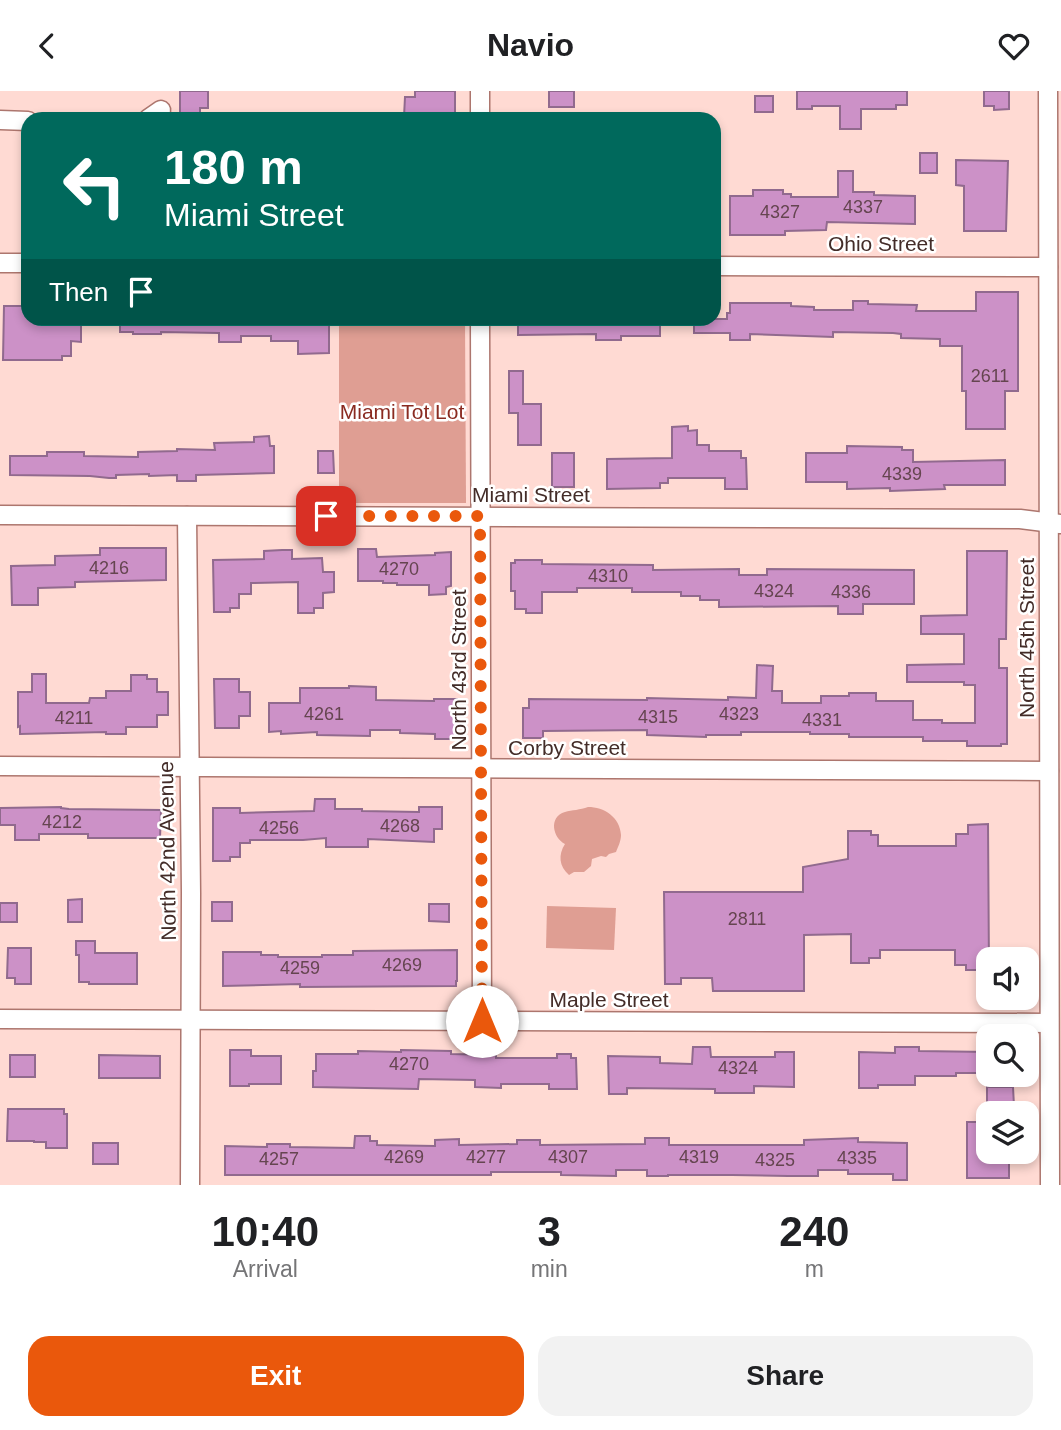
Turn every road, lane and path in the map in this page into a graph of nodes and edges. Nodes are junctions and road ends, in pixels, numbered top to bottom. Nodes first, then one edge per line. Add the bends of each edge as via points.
1 (480, 91) edge
2 (1048, 91) edge
3 (480, 112) edge
4 (0, 120) edge
5 (21, 121) edge
6 (0, 263) edge
7 (21, 263) edge
8 (721, 266) edge
9 (1048, 267) junction
10 (480, 326) edge
11 (0, 515) edge
12 (187, 516) junction
13 (480, 516) junction
14 (1055, 523) edge
15 (0, 766) edge
16 (188, 768) junction
17 (482, 769) junction
18 (1049, 771) junction
19 (0, 1019) edge
20 (190, 1020) junction
21 (482, 1021) junction
22 (1049, 1023) junction
23 (1055, 1109) edge
24 (191, 1185) edge
25 (1050, 1185) edge

1 - 3 street
2 - 9 street, North 45th Street
4 - 5 street
6 - 7 street
8 - 9 street, Ohio Street
9 - 14 street, North 45th Street
10 - 13 street, North 43rd Street
11 - 12 street, Miami Street
12 - 13 street, Miami Street
12 - 16 street, North 42nd Avenue
13 - 14 street, Miami Street via 1020,519
13 - 17 street, North 43rd Street
14 - 18 street, North 45th Street
15 - 16 street, Corby Street
16 - 17 street, Corby Street
16 - 20 street, North 42nd Avenue
17 - 18 street, Corby Street
17 - 21 street, North 43rd Street
18 - 22 street, North 45th Street
19 - 20 street, Maple Street
20 - 21 street, Maple Street
20 - 24 street, North 42nd Avenue
21 - 22 street, Maple Street
22 - 23 street, North 45th Street
23 - 25 street, North 45th Street

